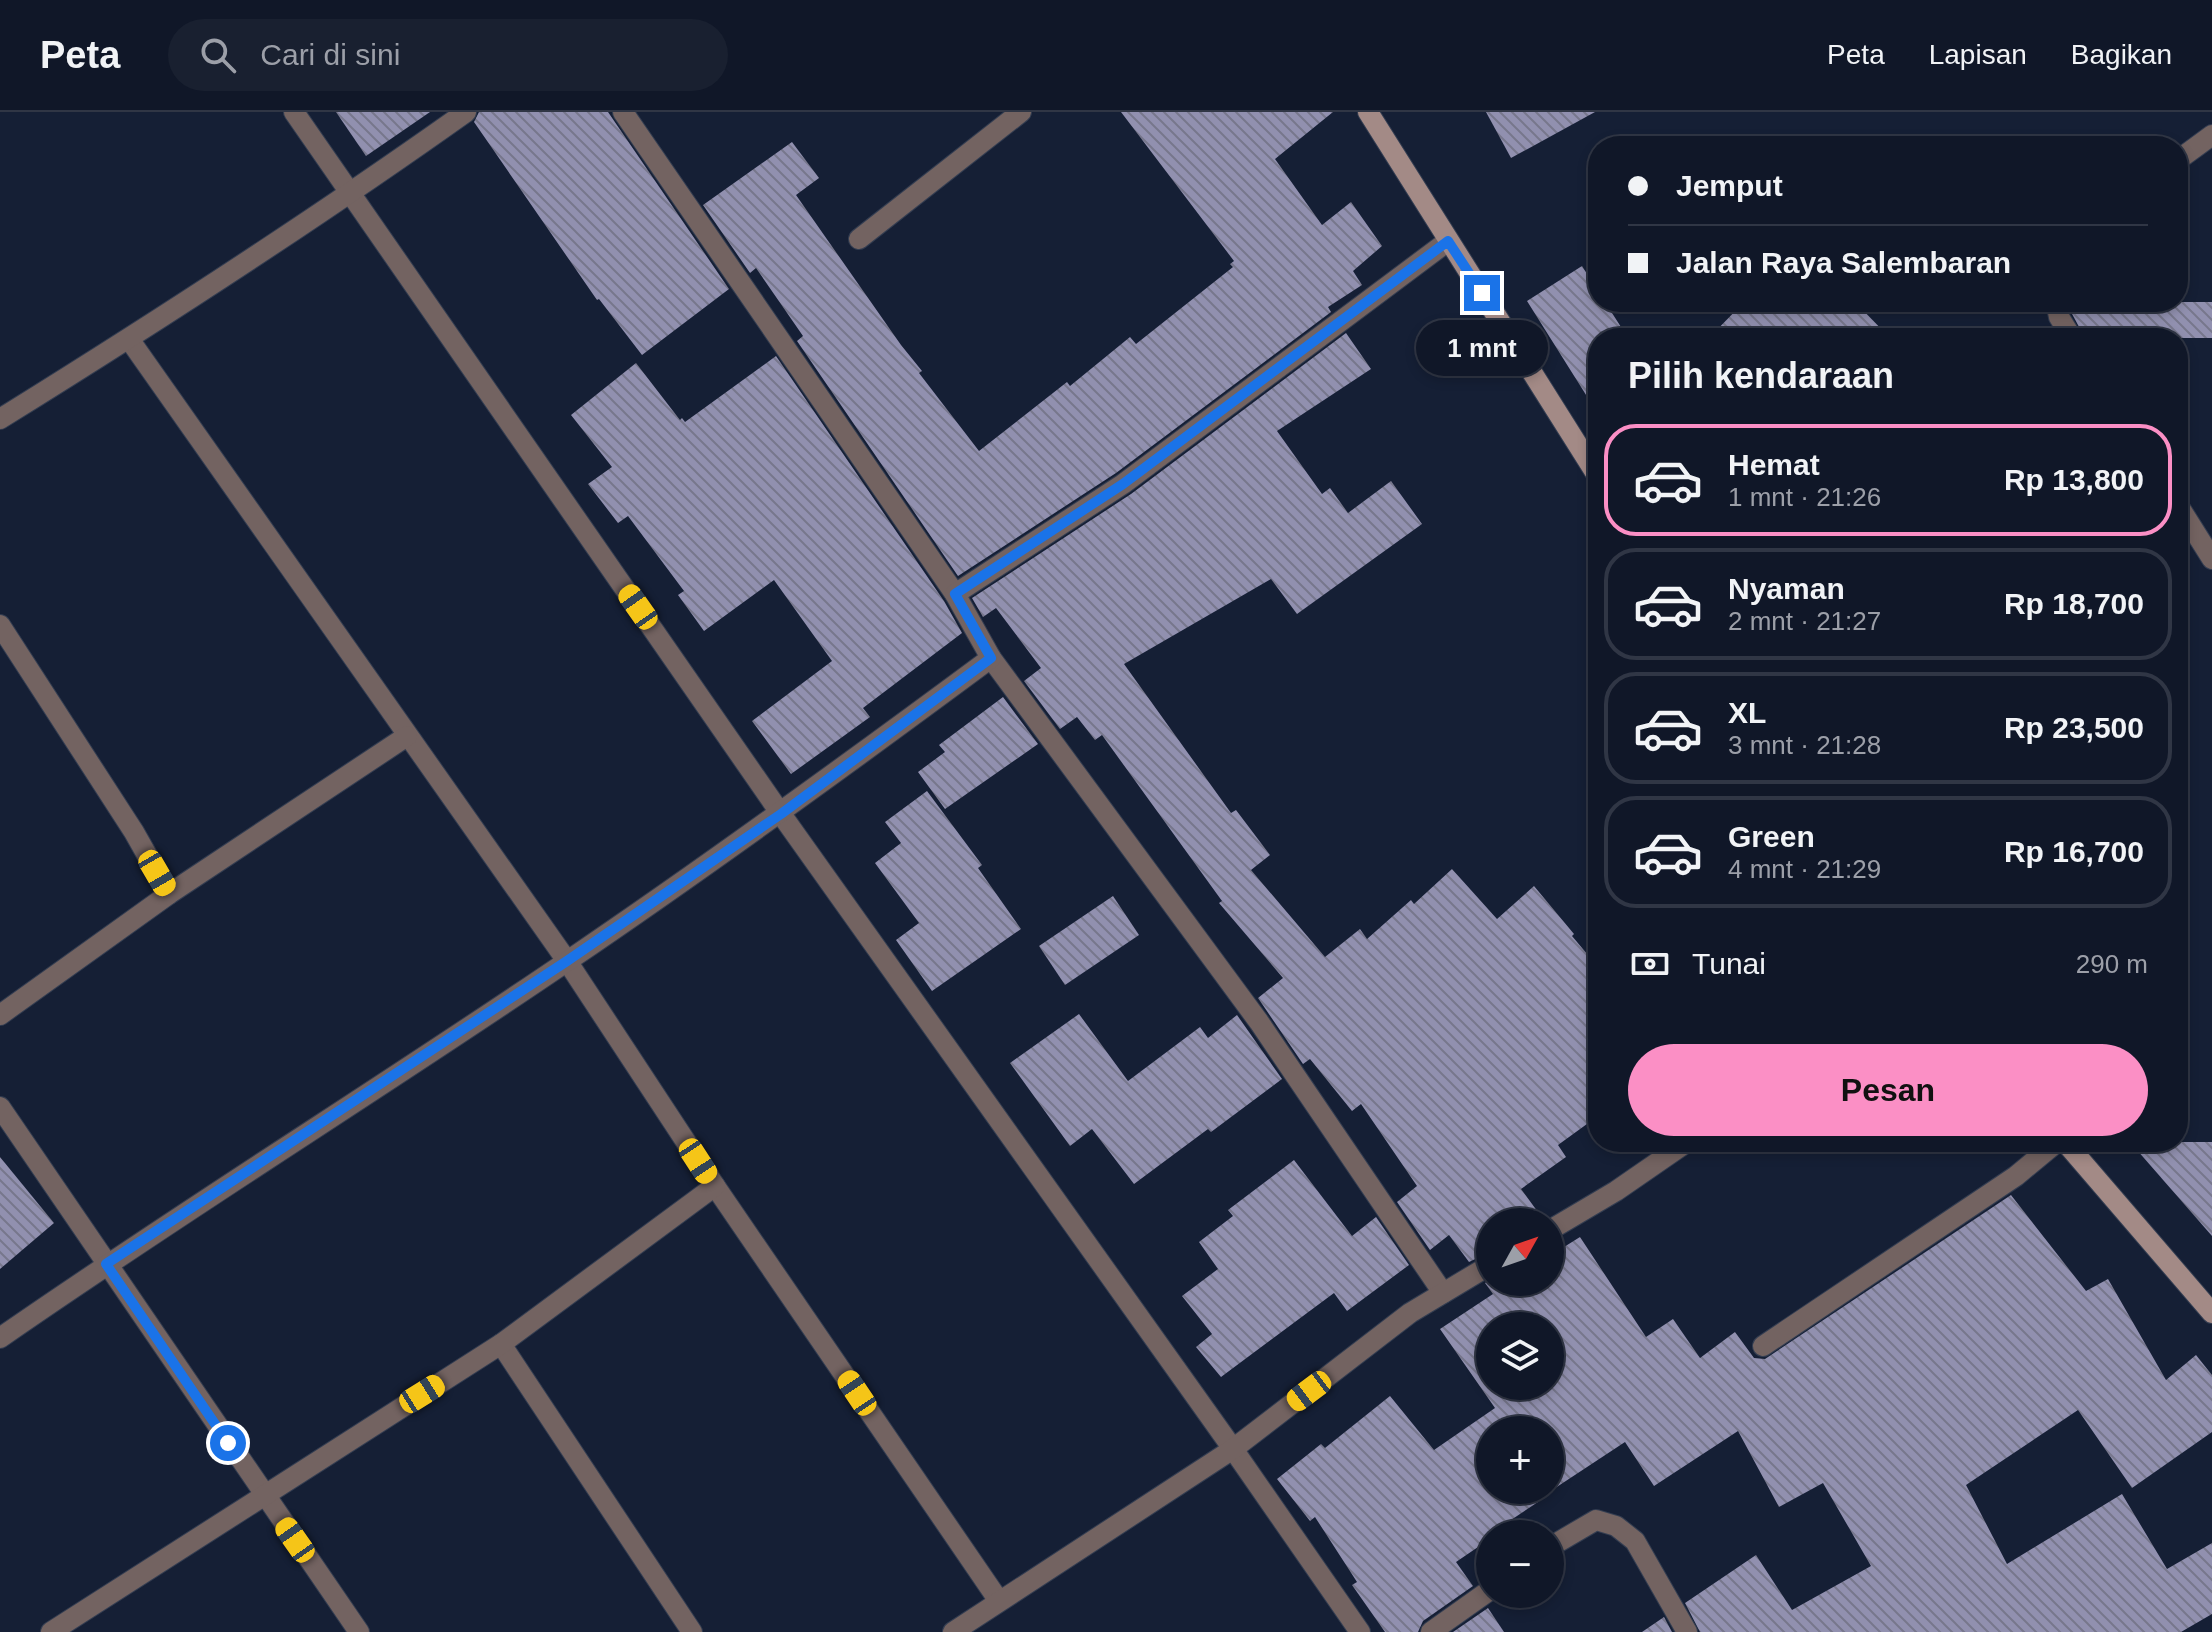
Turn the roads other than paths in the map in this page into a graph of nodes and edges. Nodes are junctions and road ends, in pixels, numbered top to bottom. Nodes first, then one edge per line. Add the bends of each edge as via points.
1 (294, 112) edge
2 (466, 112) edge
3 (623, 112) edge
4 (1021, 112) edge
5 (1368, 112) edge
6 (2212, 135) edge
7 (2188, 153) edge
8 (351, 193) junction
9 (859, 239) dead end
10 (1448, 241) junction
11 (129, 339) junction
12 (0, 419) edge
13 (1588, 461) edge
14 (2188, 521) edge
15 (2212, 559) edge
16 (955, 594) junction
17 (0, 625) edge
18 (991, 658) junction
19 (407, 736) junction
20 (781, 814) junction
21 (169, 894) junction
22 (567, 961) junction
23 (0, 1015) edge
24 (0, 1107) edge
25 (1673, 1152) edge
26 (2045, 1152) edge
27 (2074, 1152) edge
28 (715, 1186) junction
29 (1564, 1222) edge
30 (106, 1264) junction
31 (1476, 1273) edge
32 (1443, 1293) junction
33 (2212, 1313) edge
34 (0, 1338) edge
35 (501, 1344) junction
36 (1763, 1346) dead end
37 (1233, 1449) junction
38 (263, 1495) junction
39 (1564, 1539) edge
40 (1476, 1600) edge
41 (999, 1601) junction
42 (51, 1632) edge
43 (359, 1632) edge
44 (692, 1632) edge
45 (953, 1632) edge
46 (1360, 1632) edge
47 (1431, 1632) edge
48 (1687, 1632) edge

1 - 8 street
2 - 8 street
3 - 16 street
4 - 9 street
5 - 10 main road
6 - 7 street
8 - 11 street
8 - 20 street
10 - 13 main road
10 - 16 street via 1123,484
11 - 12 street
11 - 19 street
14 - 15 street
16 - 18 street
17 - 21 street
18 - 20 street
18 - 32 street via 1259,1022
19 - 21 street
19 - 22 street
20 - 22 street
20 - 37 street
21 - 23 street
22 - 28 street
22 - 30 street
24 - 30 street
25 - 29 street
26 - 36 street
27 - 33 main road
28 - 35 street
28 - 41 street
30 - 34 street
30 - 38 street
31 - 32 street
32 - 37 street
35 - 38 street
35 - 44 street
37 - 41 street
37 - 46 street
38 - 42 street
38 - 43 street
39 - 48 street via 1596,1520 1616,1526 1635,1541
40 - 47 street
41 - 45 street

